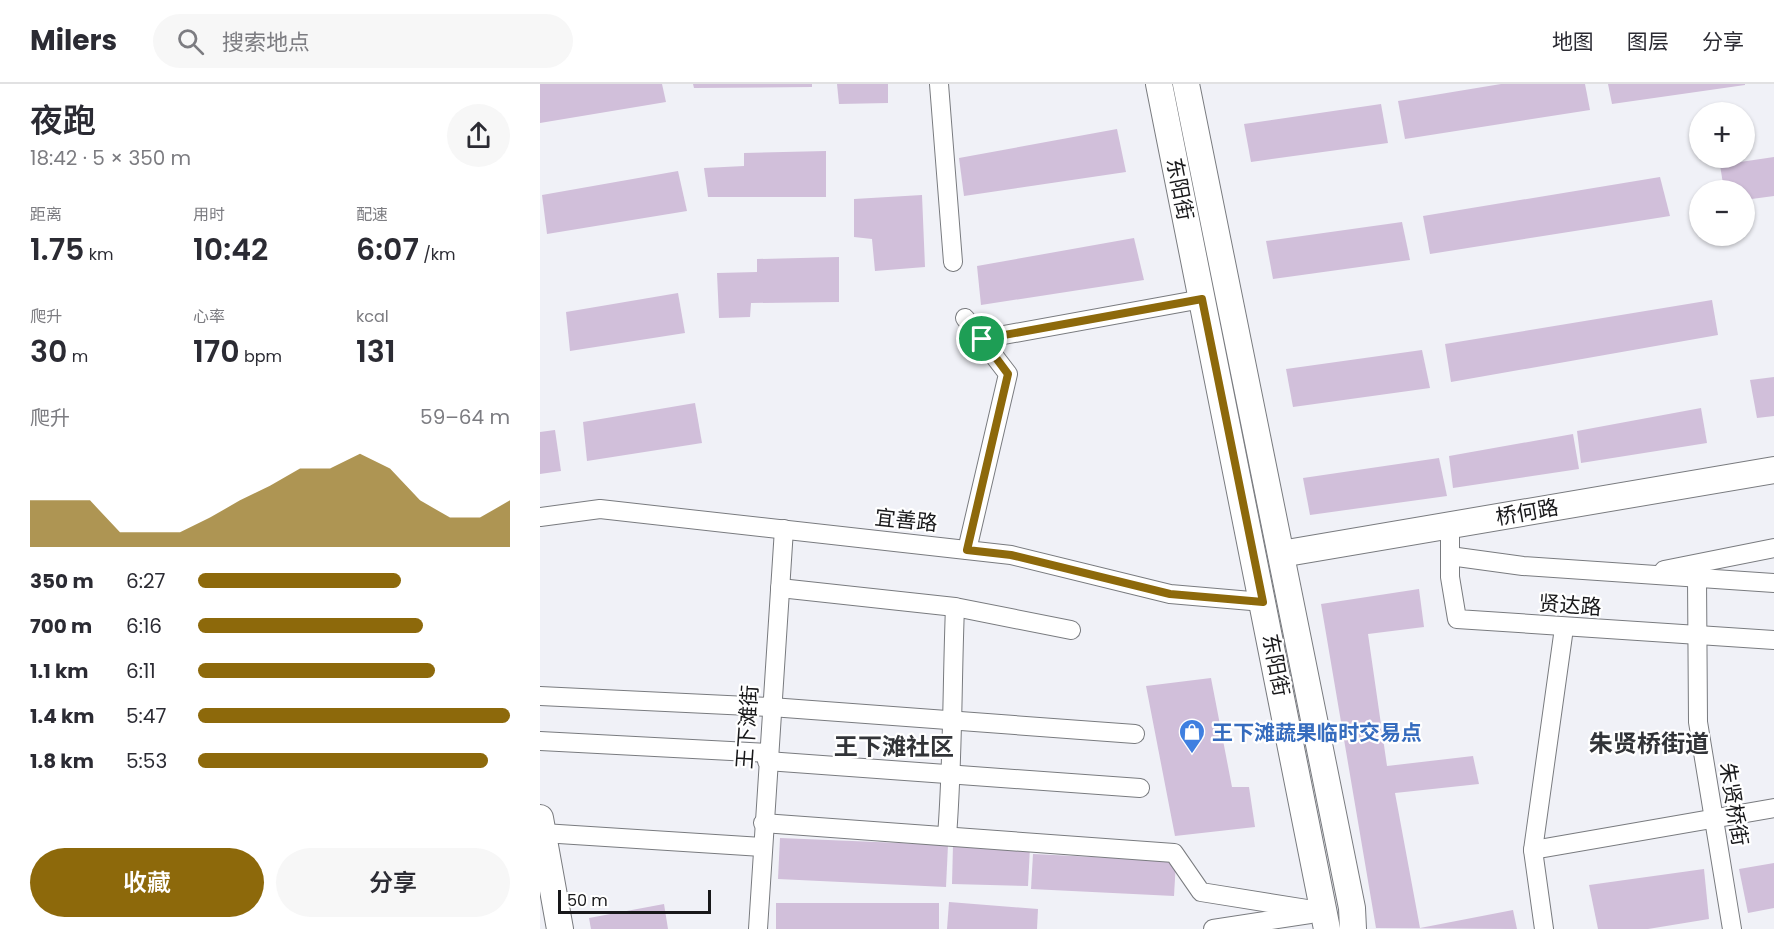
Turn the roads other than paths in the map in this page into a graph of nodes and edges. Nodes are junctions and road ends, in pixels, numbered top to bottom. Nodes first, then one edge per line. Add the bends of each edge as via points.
1 (939, 84) edge
2 (1159, 84) edge
3 (1186, 84) edge
4 (953, 262) dead end
5 (1202, 299) junction
6 (965, 318) dead end
7 (982, 339) junction
8 (1774, 470) edge
9 (540, 517) edge
10 (1450, 526) junction
11 (784, 529) junction
12 (1774, 548) edge
13 (967, 550) junction
14 (1281, 554) junction
15 (1450, 556) junction
16 (1640, 574) junction
17 (1697, 578) junction
18 (1774, 583) edge
19 (780, 588) junction
20 (1263, 602) junction
21 (955, 607) junction
22 (1564, 628) junction
23 (1071, 630) dead end
24 (1697, 635) junction
25 (1774, 640) edge
26 (540, 696) edge
27 (771, 707) junction
28 (951, 720) junction
29 (1135, 734) dead end
30 (540, 741) edge
31 (768, 757) junction
32 (952, 774) junction
33 (1140, 788) dead end
34 (1774, 808) edge
35 (1714, 818) junction
36 (763, 823) junction
37 (541, 825) edge
38 (947, 836) junction
39 (762, 847) junction
40 (1533, 850) junction
41 (1326, 920) edge
42 (560, 929) edge
43 (758, 929) edge
44 (1213, 929) edge
45 (1353, 929) edge
46 (1544, 929) edge
47 (1732, 929) edge

1 - 4 street
2 - 5 main road, 东阳街
3 - 14 main road, 东阳街
5 - 7 street
5 - 20 main road, 东阳街
6 - 7 street
7 - 13 street via 1008,374
8 - 10 main road, 桥何路
9 - 11 street, 宜善路 via 600,509
10 - 14 main road, 桥何路
10 - 15 street, 贤达路
11 - 13 street, 宜善路
11 - 19 street, 王下滩街
12 - 16 street
13 - 20 street, 宜善路 via 1011,555 1170,594
14 - 45 main road, 东阳街
15 - 16 street via 1523,566
15 - 22 street, 贤达路 via 1457,619
16 - 17 street
17 - 18 street
17 - 24 street, 朱贤桥街
19 - 21 street
19 - 27 street, 王下滩街
20 - 41 main road, 东阳街
21 - 23 street
21 - 28 street
22 - 24 street, 贤达路
22 - 40 street
24 - 25 street, 贤达路
24 - 35 street, 朱贤桥街 via 1698,722
26 - 27 street
27 - 28 street
27 - 31 street, 王下滩街
28 - 29 street
28 - 32 street
30 - 31 street
31 - 32 street
31 - 36 street, 王下滩街
32 - 33 street
32 - 38 street
34 - 35 street
35 - 40 street
35 - 47 street, 朱贤桥街
36 - 38 street
36 - 39 street, 王下滩街
37 - 39 street
37 - 42 main road
38 - 41 street via 1174,853 1201,892
39 - 43 street, 王下滩街
40 - 46 street
41 - 44 street

